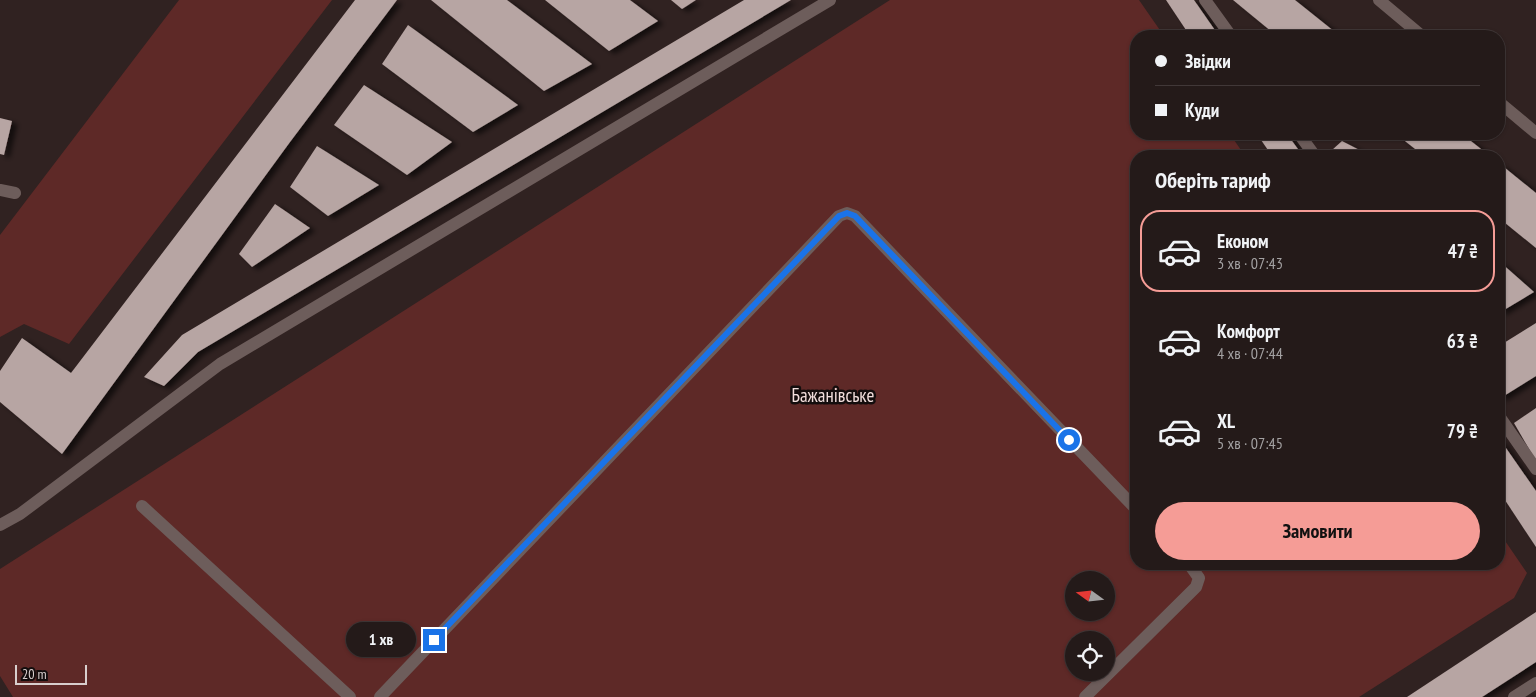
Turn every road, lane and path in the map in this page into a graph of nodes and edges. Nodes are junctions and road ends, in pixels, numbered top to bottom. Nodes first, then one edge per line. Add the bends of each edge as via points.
1 (830, 0) edge
2 (1205, 0) edge
3 (1379, 0) edge
4 (1226, 30) edge
5 (1415, 30) edge
6 (1505, 107) edge
7 (1536, 133) edge
8 (0, 190) edge
9 (15, 193) dead end
10 (1505, 424) edge
11 (1536, 468) edge
12 (1130, 503) edge
13 (142, 506) dead end
14 (0, 525) edge
15 (1193, 570) edge
16 (1536, 683) edge
17 (350, 697) edge
18 (380, 697) edge
19 (1086, 697) edge
20 (1514, 697) edge

1 - 14 street via 220,364 20,514
2 - 4 street
3 - 5 street
6 - 7 street
8 - 9 street
10 - 11 street
12 - 18 street via 855,216 847,213 839,216
13 - 17 street
15 - 19 street via 1199,578 1196,587
16 - 20 street

